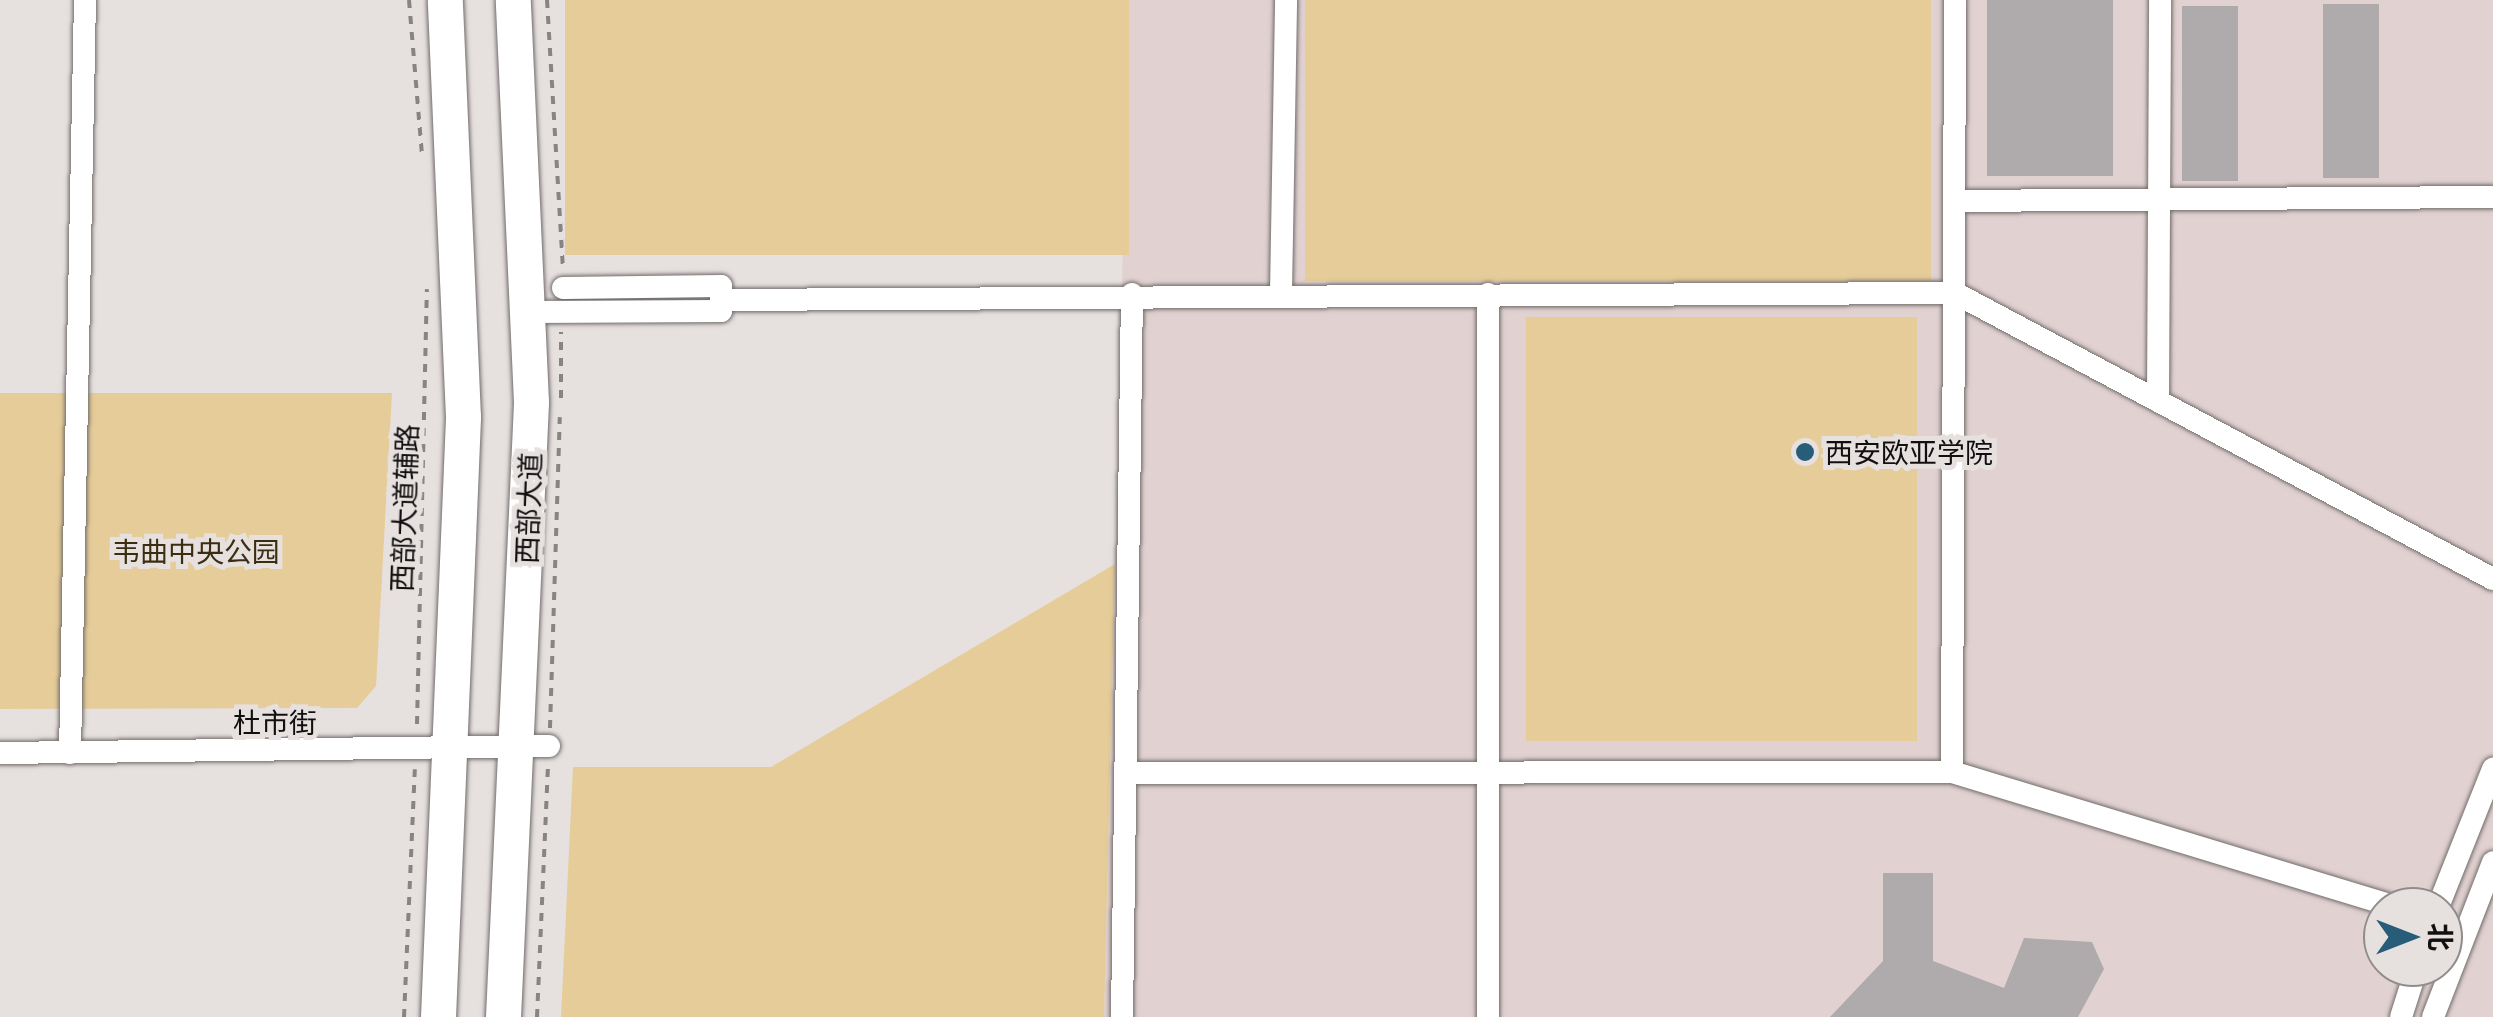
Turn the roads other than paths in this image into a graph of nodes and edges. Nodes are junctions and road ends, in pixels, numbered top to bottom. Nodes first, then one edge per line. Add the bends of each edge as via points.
1 (85, 0) edge
2 (445, 0) edge
3 (513, 0) edge
4 (1286, 0) edge
5 (1955, 0) edge
6 (2160, 0) edge
7 (2493, 197) edge
8 (2159, 199) junction
9 (1955, 201) junction
10 (563, 288) dead end
11 (1281, 292) junction
12 (1955, 293) junction
13 (1132, 294) junction
14 (1488, 294) junction
15 (721, 300) junction
16 (531, 312) junction
17 (2158, 401) junction
18 (2493, 579) edge
19 (533, 748) junction
20 (433, 749) junction
21 (0, 752) edge
22 (70, 753) junction
23 (2493, 770) edge
24 (1488, 772) junction
25 (1952, 772) junction
26 (1126, 773) junction
27 (2493, 862) edge
28 (2446, 887) edge
29 (2363, 897) edge
30 (2463, 910) edge
31 (2411, 987) edge
32 (2439, 987) edge
33 (438, 1017) edge
34 (503, 1017) edge
35 (1122, 1017) edge
36 (1488, 1017) edge
37 (2401, 1017) edge
38 (2432, 1017) edge

1 - 22 street
2 - 20 main road via 463,315
3 - 16 main road, 西部大道
4 - 11 street
5 - 9 street
6 - 8 street
7 - 8 street
8 - 9 street
8 - 17 street
9 - 12 street
10 - 15 street via 720,286
11 - 13 street
11 - 14 street
12 - 14 street
12 - 17 street
12 - 25 street
13 - 15 street
13 - 26 street
14 - 24 street
15 - 16 street via 721,311
16 - 19 main road, 西部大道
17 - 18 street
19 - 20 street, 杜市街
19 - 34 main road, 西部大道
20 - 22 street, 杜市街
20 - 33 main road
21 - 22 street, 杜市街
23 - 28 street
24 - 25 street
24 - 26 street
24 - 36 street
25 - 29 street
26 - 35 street
27 - 30 street
31 - 37 street
32 - 38 street

